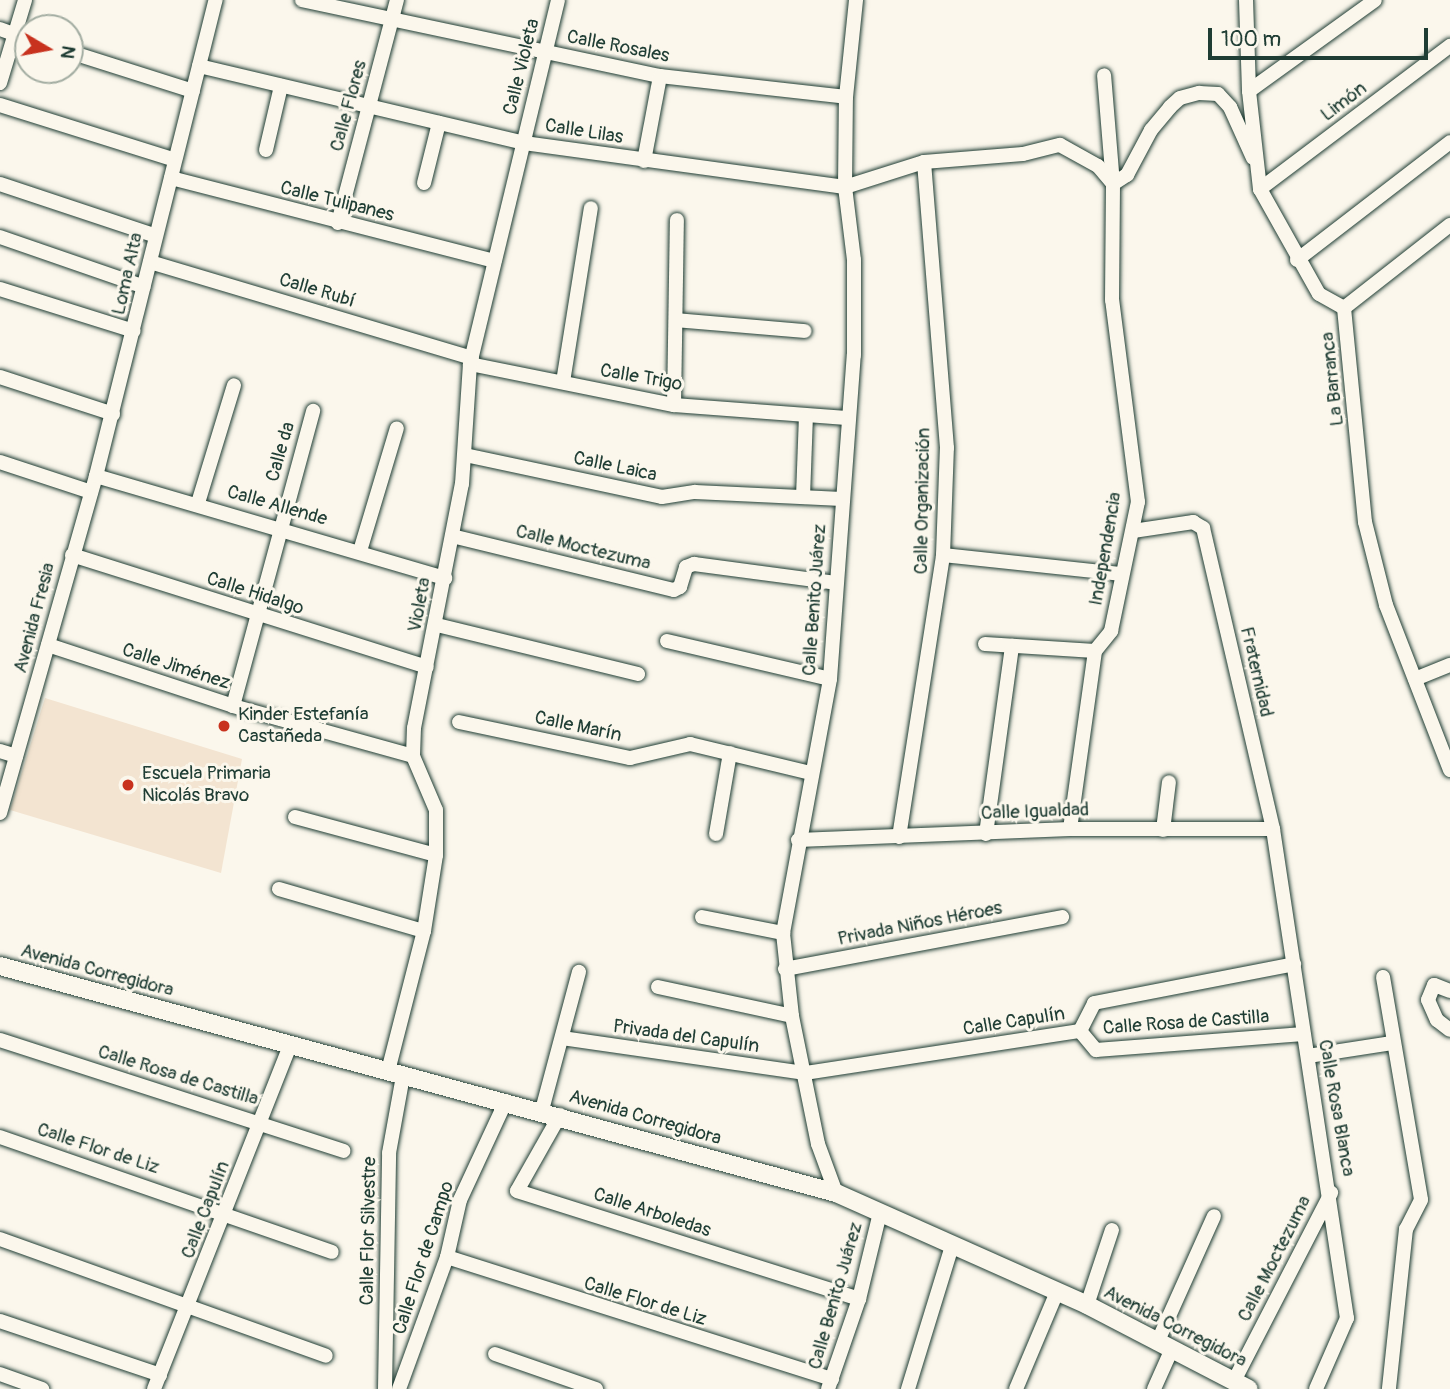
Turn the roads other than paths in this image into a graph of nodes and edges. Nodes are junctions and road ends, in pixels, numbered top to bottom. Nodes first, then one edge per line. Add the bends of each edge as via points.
1 (216, 0) edge
2 (302, 0) edge
3 (397, 0) edge
4 (558, 0) edge
5 (856, 0) edge
6 (1245, 0) edge
7 (1375, 0) edge
8 (392, 20) junction
9 (14, 35) edge
10 (1450, 46) edge
11 (546, 52) junction
12 (84, 56) edge
13 (199, 66) junction
14 (1104, 75) dead end
15 (660, 76) junction
16 (0, 83) edge
17 (281, 86) junction
18 (193, 91) junction
19 (1249, 91) junction
20 (846, 97) junction
21 (0, 105) edge
22 (368, 106) junction
23 (439, 123) junction
24 (1450, 142) edge
25 (524, 143) junction
26 (266, 150) dead end
27 (175, 160) junction
28 (644, 161) junction
29 (924, 162) junction
30 (1258, 170) junction
31 (171, 178) junction
32 (424, 183) dead end
33 (0, 184) edge
34 (1113, 184) junction
35 (845, 187) junction
36 (1260, 189) junction
37 (591, 208) dead end
38 (677, 220) dead end
39 (338, 223) junction
40 (1450, 225) edge
41 (156, 236) junction
42 (0, 237) edge
43 (1297, 260) junction
44 (495, 261) junction
45 (150, 262) junction
46 (144, 287) junction
47 (0, 289) edge
48 (1344, 308) junction
49 (676, 320) junction
50 (134, 331) junction
51 (805, 331) dead end
52 (471, 361) junction
53 (0, 377) edge
54 (563, 383) junction
55 (234, 384) dead end
56 (674, 405) junction
57 (313, 411) dead end
58 (113, 414) junction
59 (806, 416) junction
60 (847, 418) junction
61 (397, 428) dead end
62 (465, 455) junction
63 (0, 462) edge
64 (96, 476) junction
65 (91, 492) junction
66 (803, 497) junction
67 (842, 499) junction
68 (198, 503) junction
69 (280, 527) junction
70 (1133, 531) junction
71 (452, 536) junction
72 (360, 551) junction
73 (72, 555) junction
74 (943, 555) junction
75 (1120, 574) junction
76 (445, 578) junction
77 (836, 583) junction
78 (258, 616) junction
79 (437, 625) junction
80 (667, 640) dead end
81 (985, 644) dead end
82 (48, 645) junction
83 (1012, 646) junction
84 (1096, 651) junction
85 (1450, 664) edge
86 (427, 667) junction
87 (638, 674) dead end
88 (830, 679) junction
89 (1415, 679) junction
90 (233, 706) junction
91 (459, 722) dead end
92 (1445, 739) edge
93 (0, 751) edge
94 (730, 753) junction
95 (413, 756) junction
96 (16, 757) junction
97 (1450, 771) edge
98 (811, 773) junction
99 (1169, 782) dead end
100 (0, 813) edge
101 (295, 817) dead end
102 (1070, 829) junction
103 (1273, 829) junction
104 (1163, 830) junction
105 (716, 834) dead end
106 (986, 834) junction
107 (899, 837) junction
108 (798, 840) junction
109 (436, 855) junction
110 (279, 889) dead end
111 (1062, 916) dead end
112 (702, 917) dead end
113 (424, 931) junction
114 (783, 933) junction
115 (1294, 964) junction
116 (0, 966) edge
117 (785, 969) junction
118 (579, 972) dead end
119 (1383, 977) dead end
120 (658, 987) dead end
121 (1450, 991) edge
122 (792, 1016) junction
123 (1450, 1030) edge
124 (1080, 1031) junction
125 (1303, 1034) junction
126 (562, 1038) junction
127 (0, 1040) edge
128 (1392, 1043) junction
129 (290, 1045) junction
130 (1308, 1056) junction
131 (396, 1073) junction
132 (805, 1073) junction
133 (506, 1101) junction
134 (542, 1110) junction
135 (560, 1115) junction
136 (262, 1122) junction
137 (0, 1137) edge
138 (343, 1151) dead end
139 (836, 1193) junction
140 (1331, 1193) junction
141 (224, 1211) junction
142 (880, 1213) junction
143 (1214, 1216) dead end
144 (1112, 1230) dead end
145 (0, 1239) edge
146 (952, 1246) junction
147 (332, 1252) dead end
148 (447, 1258) junction
149 (1057, 1292) junction
150 (859, 1299) junction
151 (1087, 1305) junction
152 (190, 1306) junction
153 (0, 1321) edge
154 (1164, 1347) junction
155 (495, 1354) dead end
156 (326, 1356) dead end
157 (0, 1374) edge
158 (157, 1382) edge
159 (830, 1384) edge
160 (1234, 1384) edge
161 (41, 1389) edge
162 (385, 1389) edge
163 (399, 1389) edge
164 (596, 1389) edge
165 (908, 1389) edge
166 (1016, 1389) edge
167 (1154, 1389) edge
168 (1316, 1389) edge
169 (1390, 1389) edge

1 - 13 street, Loma Alta
2 - 8 street, Calle Rosales
3 - 8 street, Calle Flores
4 - 11 street, Calle Violeta
5 - 20 street, Calle Benito Juárez
6 - 19 street, La Barranca
7 - 19 street
8 - 11 street, Calle Rosales
8 - 22 street, Calle Flores
9 - 16 street
10 - 36 street, Limón
11 - 15 street, Calle Rosales
11 - 25 street, Calle Violeta
12 - 18 street
13 - 17 street, Calle Lilas
13 - 18 street, Loma Alta
14 - 34 street, Independencia
15 - 20 street, Calle Rosales
15 - 28 street
17 - 22 street, Calle Lilas
17 - 26 street
18 - 27 street, Loma Alta
19 - 30 street, La Barranca
20 - 35 street, Calle Benito Juárez
21 - 27 street
22 - 23 street, Calle Lilas
22 - 39 street, Calle Flores
23 - 25 street, Calle Lilas
23 - 32 street
24 - 43 street
25 - 28 street, Calle Lilas
25 - 44 street, Violeta
27 - 31 street, Loma Alta
28 - 35 street, Calle Lilas
29 - 34 street via 1023,154 1060,145 1097,166
29 - 35 street
29 - 74 street, Calle Organización via 947,448
30 - 34 street via 1230,107 1218,94 1199,93 1180,98 1170,107 1151,130 1127,175
30 - 36 street, La Barranca
31 - 39 street, Calle Tulipanes
31 - 41 street, Loma Alta
33 - 41 street
34 - 70 street, Independencia via 1111,300 1134,448 1138,502
35 - 60 street, Calle Benito Juárez via 854,260 854,355
36 - 43 street, La Barranca
37 - 54 street
38 - 49 street
39 - 44 street, Calle Tulipanes
40 - 48 street
41 - 45 street, Loma Alta
42 - 46 street
43 - 48 street, La Barranca via 1319,294
44 - 52 street, Violeta
45 - 46 street, Loma Alta
45 - 52 street, Calle Rubí
46 - 50 street, Loma Alta
47 - 50 street
48 - 89 street, La Barranca via 1365,522 1386,605
49 - 51 street
49 - 56 street
50 - 58 street, Loma Alta
52 - 54 street, Calle Trigo
52 - 62 street, Violeta
53 - 58 street
54 - 56 street, Calle Trigo
55 - 68 street
56 - 59 street, Calle Trigo
57 - 69 street, Calle da
58 - 64 street, Loma Alta
59 - 60 street, Calle Trigo
59 - 66 street
60 - 67 street, Calle Benito Juárez
61 - 72 street
62 - 66 street, Calle Laica via 662,497 695,492
62 - 71 street, Violeta
63 - 65 street
64 - 65 street, Loma Alta
64 - 68 street, Calle Allende
65 - 73 street, Loma Alta
66 - 67 street, Calle Laica
67 - 77 street, Calle Benito Juárez
68 - 69 street, Calle Allende
69 - 72 street, Calle Allende
69 - 78 street, Calle da
70 - 75 street, Independencia
70 - 103 street, Fraternidad via 1193,522 1201,525
71 - 76 street, Violeta
71 - 77 street, Calle Moctezuma via 674,590 680,587 688,565
72 - 76 street, Calle Allende
73 - 78 street, Calle Hidalgo
73 - 82 street, Avenida Fresia
74 - 75 street
74 - 107 street, Calle Organización
75 - 84 street, Independencia via 1111,631
76 - 79 street, Violeta
77 - 88 street, Calle Benito Juárez
78 - 86 street, Calle Hidalgo
78 - 90 street, Calle da
79 - 86 street, Violeta
79 - 87 street
80 - 88 street
81 - 83 street
82 - 90 street, Calle Jiménez
82 - 96 street, Avenida Fresia
83 - 84 street
83 - 106 street
84 - 102 street
85 - 89 street
86 - 95 street, Violeta
88 - 98 street, Calle Benito Juárez
89 - 92 street, La Barranca
90 - 95 street, Calle Jiménez
91 - 94 street, Calle Marín via 630,758 683,743
92 - 97 street, La Barranca
93 - 96 street
94 - 98 street, Calle Marín
94 - 105 street
95 - 109 street via 436,810
96 - 100 street, Avenida Fresia
98 - 108 street, Calle Benito Juárez
99 - 104 street
101 - 109 street
102 - 104 street, Calle Igualdad
102 - 106 street, Calle Igualdad
103 - 104 street, Calle Igualdad
103 - 115 street, Calle Rosa Blanca
106 - 107 street, Calle Igualdad
107 - 108 street, Calle Igualdad
108 - 114 street, Calle Benito Juárez
109 - 113 street
110 - 113 street
111 - 117 street, Privada Niños Héroes
112 - 114 street
113 - 131 street
114 - 117 street, Calle Benito Juárez
115 - 124 street, Calle Capulín via 1094,1003
115 - 125 street, Calle Rosa Blanca
116 - 129 main road, Avenida Corregidora
117 - 122 street, Calle Benito Juárez
118 - 126 street
119 - 128 street
120 - 122 street
121 - 123 street via 1434,985 1428,1000 1437,1020
122 - 132 street, Calle Benito Juárez
124 - 125 street, Calle Rosa de Castilla via 1096,1050
124 - 132 street, Calle Capulín
125 - 130 street, Calle Rosa Blanca
126 - 132 street, Privada del Capulín
126 - 134 street
127 - 136 street, Calle Rosa de Castilla
128 - 130 street
128 - 169 street via 1421,1200 1406,1229
129 - 131 main road, Avenida Corregidora
129 - 136 street, Calle Capulín
130 - 140 street, Calle Rosa Blanca
131 - 133 main road, Avenida Corregidora
131 - 162 street, Calle Flor Silvestre via 389,1153
132 - 139 street, Calle Benito Juárez via 818,1144
133 - 134 main road, Avenida Corregidora
133 - 148 street, Calle Flor de Campo via 460,1200
134 - 135 main road, Avenida Corregidora
135 - 139 main road, Avenida Corregidora
135 - 150 street, Calle Arboledas via 516,1191
136 - 138 street, Calle Rosa de Castilla
136 - 141 street, Calle Capulín
137 - 141 street, Calle Flor de Liz
139 - 142 main road, Avenida Corregidora
140 - 160 street, Calle Moctezuma
140 - 168 street, Calle Rosa Blanca via 1347,1318
141 - 147 street, Calle Flor de Liz
141 - 152 street, Calle Capulín
142 - 146 main road, Avenida Corregidora
142 - 150 street, Calle Benito Juárez
143 - 154 street
144 - 151 street
145 - 152 street
146 - 149 main road, Avenida Corregidora
146 - 165 street
148 - 159 street, Calle Flor de Liz
148 - 163 street, Calle Flor de Campo
149 - 151 main road, Avenida Corregidora
149 - 166 street
150 - 159 street, Calle Benito Juárez
151 - 154 main road, Avenida Corregidora
152 - 156 street
152 - 158 street, Calle Capulín
153 - 158 street
154 - 160 main road, Avenida Corregidora
154 - 167 street
155 - 164 street
157 - 161 street

